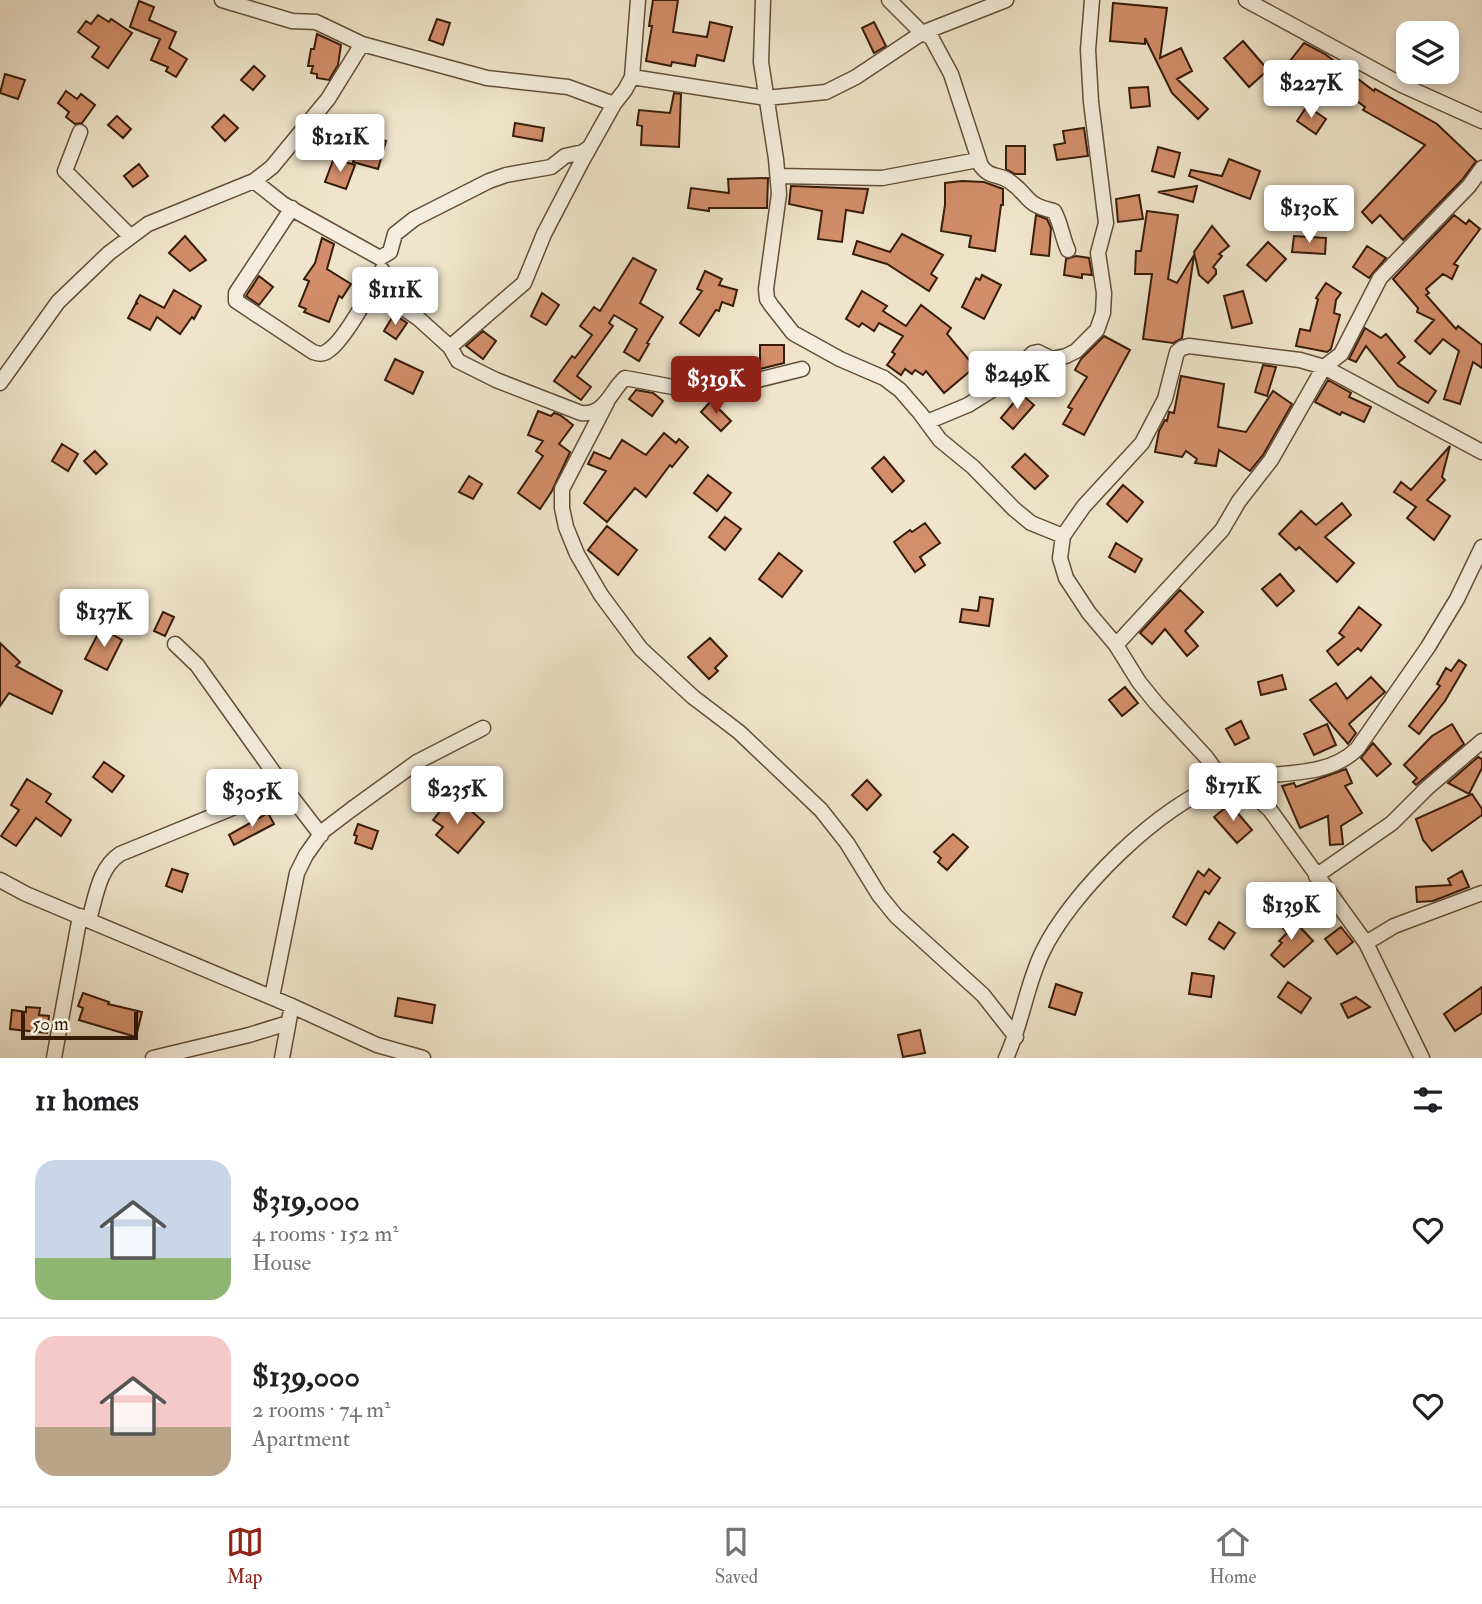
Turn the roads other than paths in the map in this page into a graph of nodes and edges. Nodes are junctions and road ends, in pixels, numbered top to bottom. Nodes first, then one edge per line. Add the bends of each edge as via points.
1 (222, 0) edge
2 (638, 0) edge
3 (762, 0) edge
4 (889, 0) edge
5 (1006, 0) edge
6 (1093, 0) edge
7 (1246, 0) edge
8 (922, 33) junction
9 (362, 44) junction
10 (632, 77) junction
11 (766, 98) junction
12 (614, 104) junction
13 (1482, 121) edge
14 (80, 132) dead end
15 (590, 147) junction
16 (978, 160) junction
17 (1482, 168) edge
18 (778, 176) junction
19 (254, 181) junction
20 (292, 208) junction
21 (130, 236) junction
22 (1068, 250) dead end
23 (388, 255) junction
24 (380, 272) junction
25 (450, 347) junction
26 (1324, 367) junction
27 (802, 369) dead end
28 (0, 383) edge
29 (607, 402) junction
30 (927, 422) junction
31 (1482, 452) edge
32 (1063, 536) junction
33 (1482, 547) edge
34 (175, 644) dead end
35 (1116, 645) junction
36 (483, 728) dead end
37 (1482, 741) edge
38 (1231, 781) junction
39 (284, 788) junction
40 (321, 835) junction
41 (1316, 876) junction
42 (0, 880) edge
43 (1482, 893) edge
44 (84, 918) junction
45 (1366, 943) junction
46 (272, 997) junction
47 (292, 1006) junction
48 (288, 1023) junction
49 (1016, 1037) junction
50 (54, 1058) edge
51 (153, 1058) edge
52 (282, 1058) edge
53 (423, 1058) edge
54 (1006, 1058) edge
55 (1422, 1058) edge

1 - 9 street via 292,21 316,22
2 - 10 street
3 - 11 street via 761,62
4 - 8 street
5 - 8 street
6 - 30 street via 1088,50 1091,102 1106,223 1098,253 1104,293 1100,325 1076,351 1052,359 1033,353 1003,383 968,405
7 - 13 street via 1402,85
8 - 11 street via 826,92
8 - 16 street via 931,37 951,74
9 - 12 street via 486,78 568,87
9 - 19 street via 328,99 272,167
10 - 11 street
10 - 12 street
11 - 18 street
12 - 15 street
14 - 21 street via 65,172
15 - 23 street via 551,167 489,181 414,219 395,234
15 - 25 street via 524,283
16 - 18 street via 883,178
16 - 22 street via 987,174 1009,181 1035,207 1054,211
17 - 26 street via 1380,278 1341,354
18 - 30 street via 767,299 793,333 884,378
19 - 20 street
19 - 21 street via 148,224
20 - 23 street via 376,257
20 - 24 street via 236,293 236,301 313,352 324,353 353,319
21 - 28 street via 58,302
23 - 24 street
24 - 25 street via 388,297
25 - 29 street via 458,360 496,380 572,410 590,413
26 - 31 street
26 - 32 street via 1300,360 1182,348 1165,399 1142,443
26 - 35 street via 1271,460 1222,530
27 - 29 street via 705,393 625,378
29 - 49 street via 565,481 562,508 577,554 601,595 642,649 821,810 896,916 983,995
30 - 32 street via 940,440 1014,509 1031,523
32 - 35 street via 1060,558 1066,578
33 - 38 street via 1428,647 1349,757 1325,768
34 - 39 street via 197,665
35 - 38 street via 1156,704
36 - 40 street via 417,762
37 - 41 street via 1392,823
38 - 41 street via 1270,810
38 - 49 street via 1175,807 1137,835 1093,880 1042,953
39 - 40 street
39 - 44 street via 110,860
40 - 46 street via 297,873
41 - 45 street
42 - 44 street
43 - 45 street via 1394,926
44 - 46 street
44 - 50 street
45 - 55 street
46 - 47 street
47 - 48 street
47 - 53 street via 377,1045
48 - 51 street
48 - 52 street
49 - 54 street

